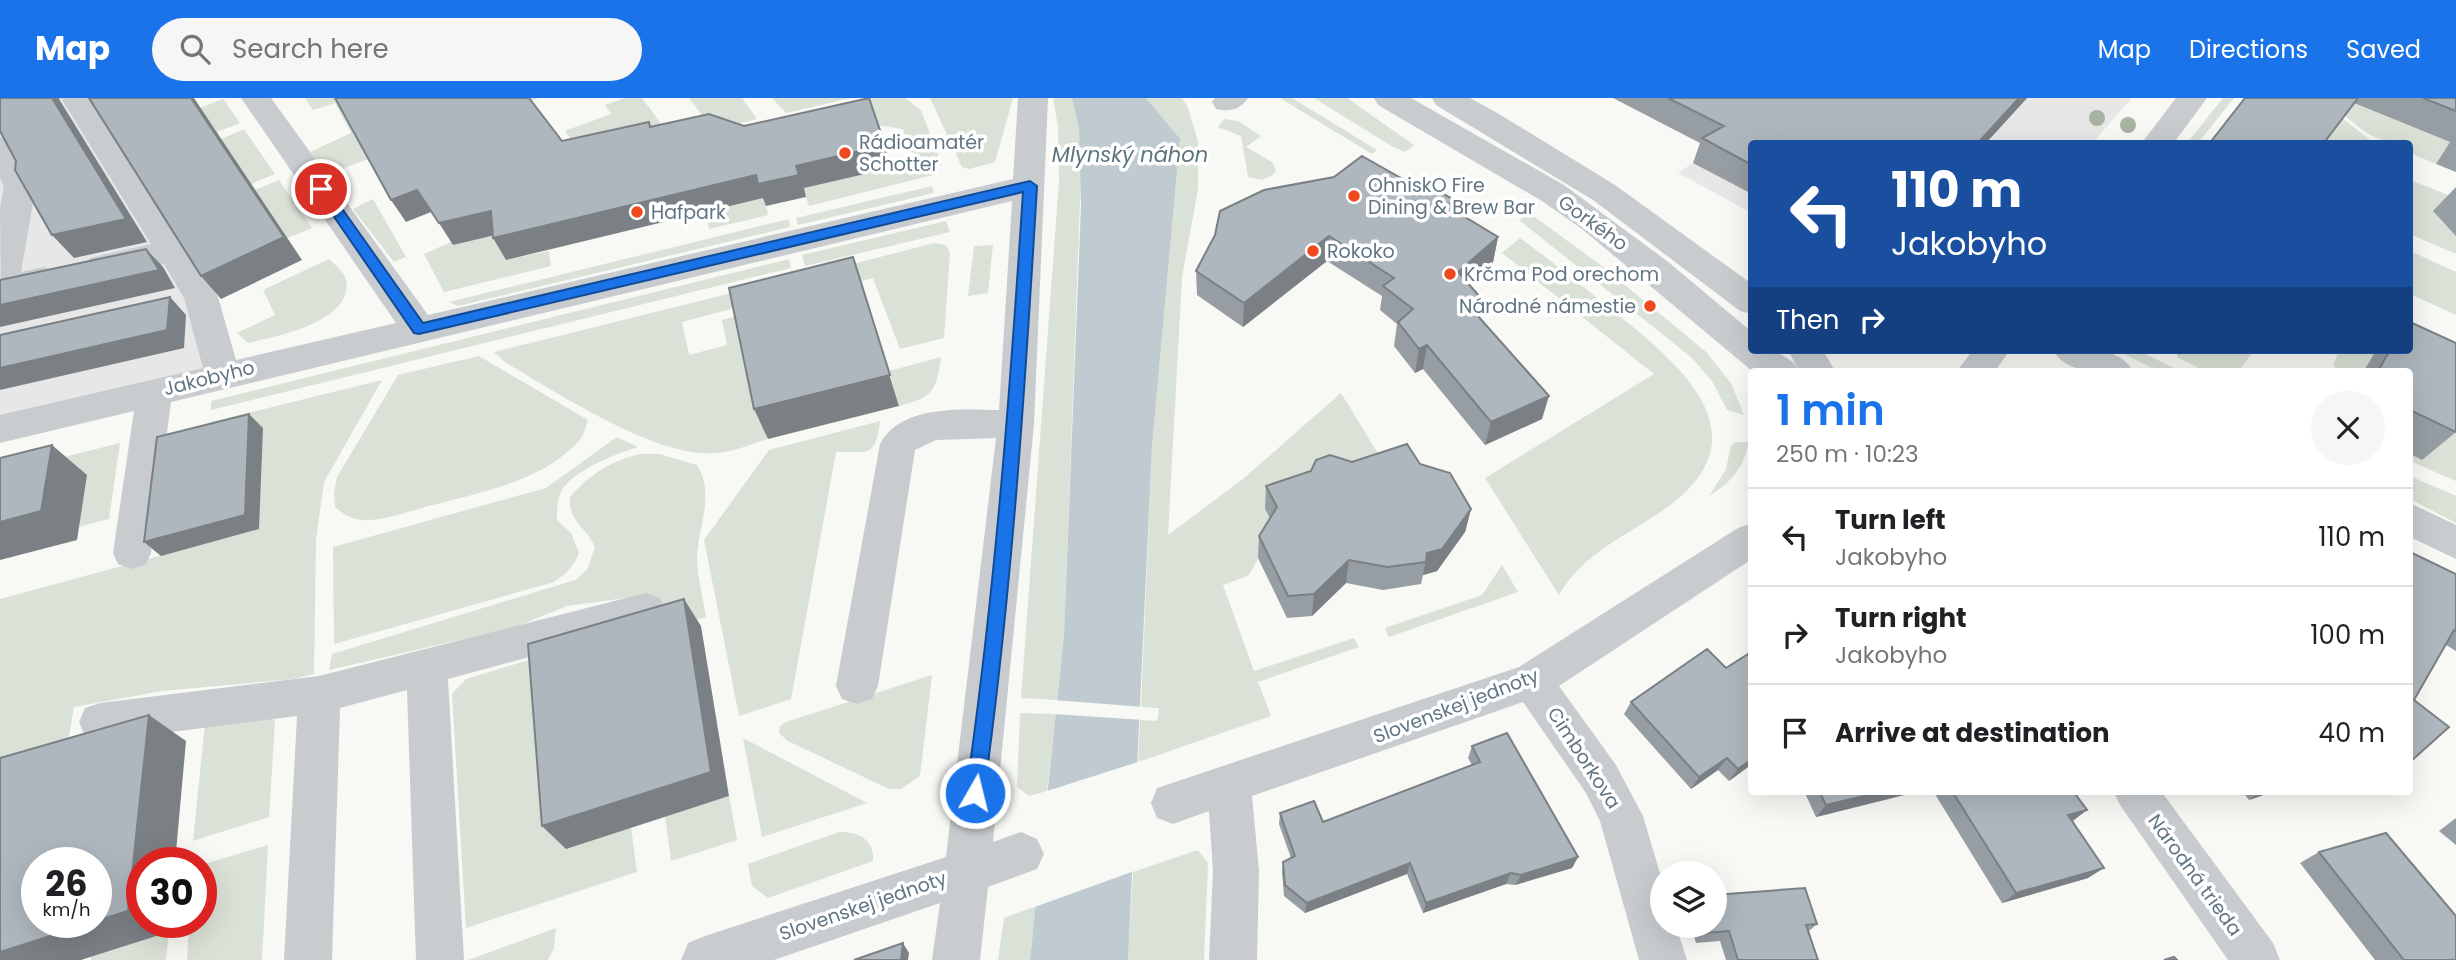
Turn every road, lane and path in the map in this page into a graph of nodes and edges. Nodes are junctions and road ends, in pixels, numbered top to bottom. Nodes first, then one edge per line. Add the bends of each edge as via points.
1 (76, 98) edge
2 (256, 98) edge
3 (1033, 98) edge
4 (1389, 98) edge
5 (1447, 98) edge
6 (2192, 98) edge
7 (2159, 140) edge
8 (0, 147) edge
9 (1030, 186) junction
10 (172, 251) junction
11 (1748, 299) edge
12 (419, 329) junction
13 (1730, 330) junction
14 (1748, 347) edge
15 (1756, 354) edge
16 (1990, 354) edge
17 (2079, 354) edge
18 (1776, 368) edge
19 (1978, 368) edge
20 (2109, 368) edge
21 (1748, 370) edge
22 (223, 375) junction
23 (155, 391) junction
24 (1016, 424) junction
25 (0, 429) edge
26 (2413, 521) edge
27 (1748, 534) edge
28 (2456, 543) edge
29 (132, 553) dead end
30 (646, 610) edge
31 (427, 667) junction
32 (1532, 681) junction
33 (857, 686) dead end
34 (319, 695) junction
35 (100, 722) dead end
36 (1230, 787) junction
37 (2138, 795) edge
38 (1173, 803) dead end
39 (1021, 854) dead end
40 (966, 872) junction
41 (308, 960) edge
42 (440, 960) edge
43 (705, 960) edge
44 (956, 960) edge
45 (1233, 960) edge
46 (1663, 960) edge
47 (2256, 960) edge

1 - 10 street
2 - 12 street
3 - 9 street
4 - 13 street, Gorkého via 1553,193
5 - 11 street, Gorkého via 1587,179
6 - 7 street
8 - 10 street via 20,187 1,289
9 - 12 street, Jakobyho
9 - 24 street
10 - 22 street via 188,300
12 - 22 street, Jakobyho
13 - 14 street, Gorkého
13 - 21 street
15 - 18 street, Gorkého
16 - 19 street
17 - 20 street
22 - 23 street, Jakobyho
23 - 25 street, Jakobyho
23 - 29 street
24 - 33 street via 952,424 914,430 898,444
24 - 40 street
26 - 28 street
27 - 32 street, Slovenskej jednoty
30 - 31 street
31 - 34 street
31 - 42 street
32 - 36 street, Slovenskej jednoty
32 - 46 street, Cimborkova via 1601,779 1620,816
34 - 35 street
34 - 41 street
36 - 38 street, Slovenskej jednoty
36 - 45 street via 1236,847
37 - 47 street, Národná trieda
39 - 40 street, Slovenskej jednoty
40 - 43 street, Slovenskej jednoty
40 - 44 street

